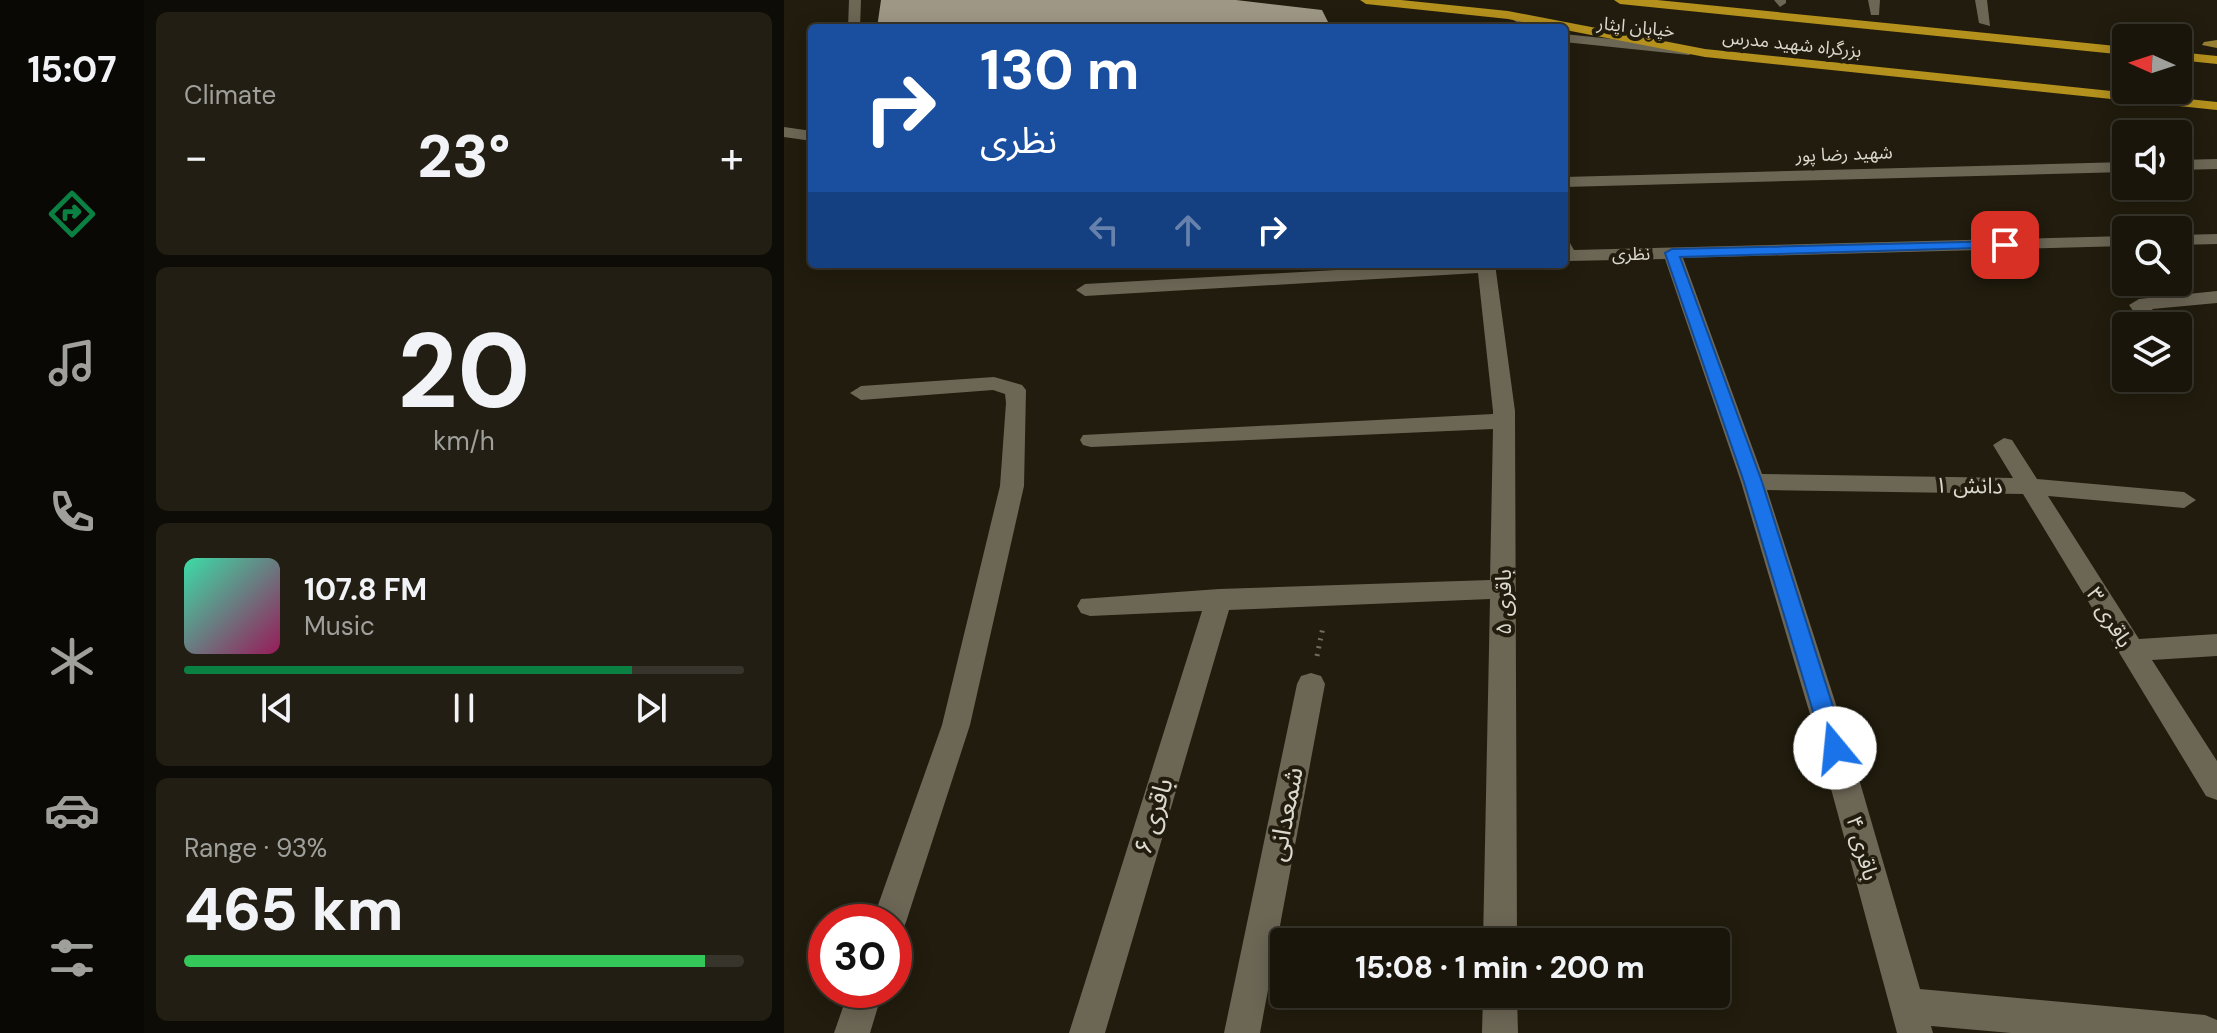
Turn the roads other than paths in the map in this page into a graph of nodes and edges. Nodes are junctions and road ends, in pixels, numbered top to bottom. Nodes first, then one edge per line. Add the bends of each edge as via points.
1 (855, 0) edge
2 (1366, 0) edge
3 (1620, 0) edge
4 (1754, 0) edge
5 (1981, 0) edge
6 (1780, 1) edge
7 (1874, 6) edge
8 (1517, 17) junction
9 (1985, 23) junction
10 (854, 24) edge
11 (1530, 24) edge
12 (1554, 24) edge
13 (1568, 27) edge
14 (1568, 38) edge
15 (2112, 42) edge
16 (2112, 43) edge
17 (2192, 43) edge
18 (2214, 45) edge
19 (1705, 53) junction
20 (2192, 57) edge
21 (2217, 60) edge
22 (2217, 106) edge
23 (784, 132) edge
24 (808, 135) edge
25 (2217, 164) edge
26 (2192, 165) edge
27 (2112, 167) edge
28 (1568, 182) edge
29 (2217, 239) edge
30 (2192, 240) edge
31 (2112, 241) edge
32 (1568, 251) edge
33 (1672, 253) junction
34 (1438, 268) edge
35 (1486, 268) edge
36 (1085, 290) dead end
37 (2217, 297) edge
38 (2144, 312) edge
39 (861, 393) dead end
40 (1504, 421) junction
41 (1091, 440) dead end
42 (2004, 445) dead end
43 (1753, 482) junction
44 (2029, 486) junction
45 (2184, 500) dead end
46 (1503, 589) junction
47 (1219, 599) junction
48 (1090, 606) dead end
49 (2217, 645) edge
50 (2131, 650) junction
51 (1311, 684) road end
52 (2217, 787) edge
53 (895, 904) edge
54 (1500, 928) edge
55 (860, 1008) edge
56 (1500, 1008) edge
57 (1912, 1019) edge
58 (852, 1033) edge
59 (1087, 1033) edge
60 (1242, 1033) edge
61 (1500, 1033) edge
62 (2205, 1033) edge

1 - 10 street
2 - 8 highway, بزرگراه شهید مدرس
3 - 16 highway, بزرگراه شهید مدرس
4 - 6 highway, بزرگراه شهید مدرس
5 - 9 street
6 - 7 highway, بزرگراه شهید مدرس
7 - 9 highway, بزرگراه شهید مدرس
8 - 11 street
8 - 12 highway, بزرگراه شهید مدرس
9 - 15 highway, بزرگراه شهید مدرس
13 - 19 highway, بزرگراه شهید مدرس
14 - 19 street, خیابان ایثار
17 - 18 highway
19 - 22 highway, بزرگراه شهید مدرس
20 - 21 highway
23 - 24 street
25 - 26 street
27 - 28 street, شهید رضا پور
29 - 30 street
31 - 33 street, نظری
32 - 33 street, نظری
33 - 43 street, باقری ۴
34 - 36 street
35 - 40 street, باقری ۵
37 - 38 street via 2139,305
39 - 53 street via 994,383 1015,390 1017,403 1012,486 956,725
40 - 41 street
40 - 46 street, باقری ۵
42 - 44 street, باقری ۳
43 - 44 street, دانش ۱
43 - 57 street, باقری ۴
44 - 45 street, دانش ۱
44 - 50 street, باقری ۳
46 - 47 street
46 - 54 street, باقری ۵
47 - 48 street
47 - 59 street, باقری ۶
49 - 50 street
50 - 52 street, باقری ۳
51 - 60 street, شمعدانی
55 - 58 street
56 - 61 street
57 - 62 street

